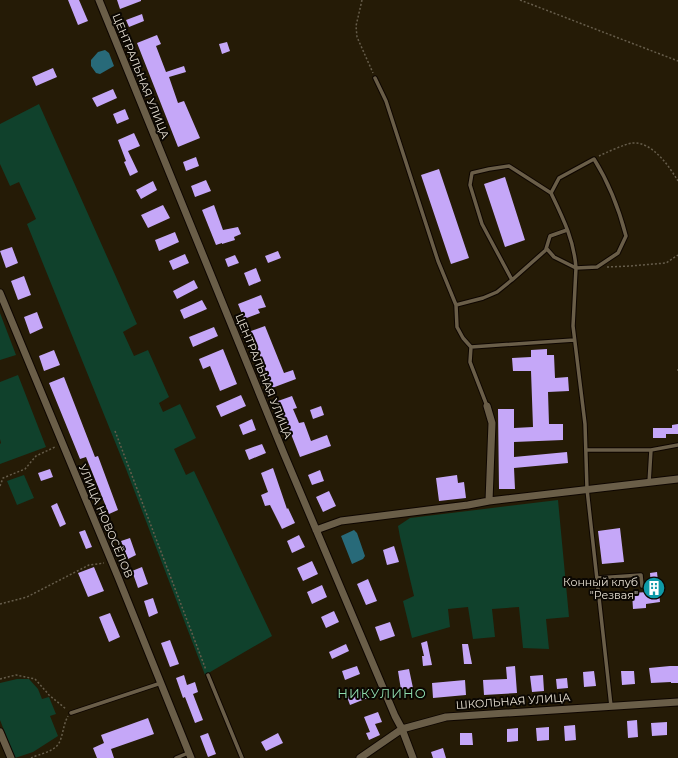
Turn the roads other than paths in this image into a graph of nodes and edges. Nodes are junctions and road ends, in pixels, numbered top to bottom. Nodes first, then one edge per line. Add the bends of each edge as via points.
1 (99, 0) edge
2 (375, 78) road end
3 (550, 193) junction
4 (567, 230) junction
5 (547, 249) junction
6 (576, 268) junction
7 (512, 280) junction
8 (0, 293) edge
9 (456, 305) junction
10 (574, 340) junction
11 (471, 347) junction
12 (487, 406) joint
13 (678, 445) edge
14 (587, 450) junction
15 (651, 450) junction
16 (678, 479) edge
17 (649, 482) junction
18 (587, 489) junction
19 (489, 501) junction
20 (316, 530) junction
21 (597, 578) junction
22 (642, 586) dead end
23 (208, 675) road end
24 (160, 683) junction
25 (678, 702) edge
26 (611, 706) junction
27 (71, 713) road end
28 (402, 729) junction
29 (0, 732) edge
30 (190, 755) edge
31 (11, 758) edge
32 (176, 758) edge
33 (242, 758) edge
34 (360, 758) edge
35 (413, 758) edge

1 - 20 street, ЦЕНТРАЛЬНАЯ УЛИЦА
2 - 9 lane via 386,101 438,260
3 - 4 lane
3 - 6 lane via 560,178 594,159 619,210 626,236 618,253 597,267
3 - 7 lane via 509,166 472,173 470,185 482,224
4 - 5 lane via 550,236
4 - 6 lane via 575,251
5 - 6 lane via 554,257
5 - 7 lane
6 - 10 lane
7 - 9 lane via 497,292
8 - 24 street, УЛИЦА НОВОСЁЛОВ
9 - 11 lane via 456,327
10 - 11 lane
10 - 14 lane
11 - 12 lane via 470,362
12 - 19 street via 492,423
13 - 15 lane
14 - 15 lane
14 - 18 lane
15 - 17 lane
16 - 17 street
17 - 18 street
18 - 19 street
18 - 21 lane
19 - 20 street via 342,521
20 - 28 street, ЦЕНТРАЛЬНАЯ УЛИЦА
21 - 22 lane via 641,575
21 - 26 lane
23 - 33 lane
24 - 27 lane
24 - 30 street, УЛИЦА НОВОСЁЛОВ
25 - 26 street, ШКОЛЬНАЯ УЛИЦА
26 - 28 street, ШКОЛЬНАЯ УЛИЦА via 446,717
28 - 34 street, ШКОЛЬНАЯ УЛИЦА
28 - 35 street, ЦЕНТРАЛЬНАЯ УЛИЦА
29 - 31 street
30 - 32 lane

